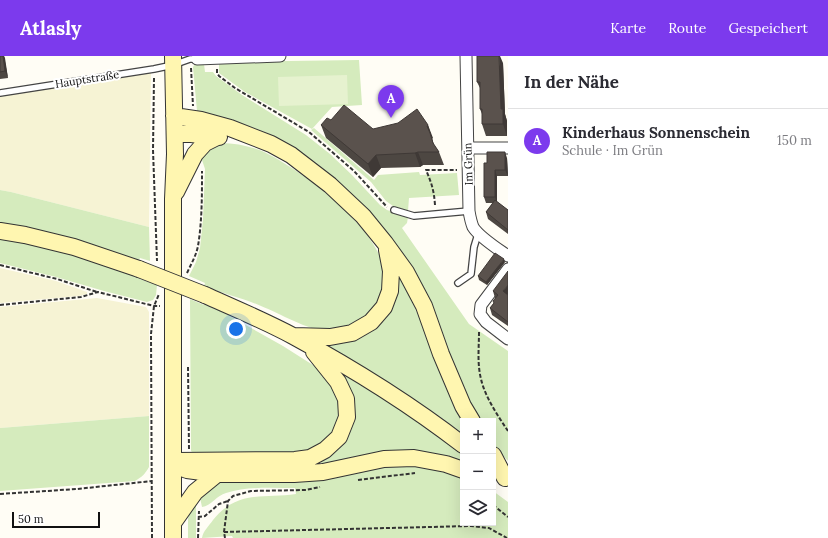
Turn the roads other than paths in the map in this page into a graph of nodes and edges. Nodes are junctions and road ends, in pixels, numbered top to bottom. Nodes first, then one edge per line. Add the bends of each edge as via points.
1 (280, 56) edge
2 (466, 56) edge
3 (197, 59) joint
4 (173, 60) edge
5 (0, 93) edge
6 (173, 108) junction
7 (175, 134) junction
8 (249, 135) junction
9 (217, 137) junction
10 (468, 148) junction
11 (508, 148) edge
12 (173, 199) junction
13 (394, 210) road end
14 (469, 211) junction
15 (0, 231) edge
16 (478, 234) junction
17 (385, 243) junction
18 (508, 256) edge
19 (508, 269) edge
20 (458, 283) dead end
21 (293, 336) junction
22 (508, 339) edge
23 (308, 345) junction
24 (470, 418) edge
25 (460, 443) edge
26 (173, 461) junction
27 (496, 464) edge
28 (460, 469) edge
29 (217, 474) junction
30 (501, 480) edge
31 (173, 530) edge

1 - 3 street
2 - 10 street, Im Grün
3 - 4 lane, Hauptstraße
4 - 5 lane, Hauptstraße via 154,69
4 - 6 main road
6 - 7 main road
6 - 8 main road
7 - 9 main road
7 - 12 main road
8 - 9 main road
8 - 17 main road via 291,155 330,185 363,216
9 - 12 main road via 205,143 194,154
10 - 11 street
10 - 14 street, Im Grün
12 - 26 main road
13 - 14 lane via 414,216
14 - 16 street, Im Grün
15 - 21 main road, bridge via 74,247 139,269 205,295
16 - 18 street
16 - 20 lane via 471,274
17 - 21 main road via 391,271 390,291 384,307 371,322 352,333 330,337
17 - 24 main road via 406,272 424,306 444,361
19 - 22 street via 480,305 480,314 486,322
21 - 23 main road
23 - 25 main road via 383,389
23 - 26 main road via 338,382 346,399 347,417 339,437 325,450 310,458 295,460
26 - 29 main road via 187,470
26 - 31 main road
27 - 30 main road
28 - 29 main road via 414,458 384,459 323,472
29 - 31 main road via 195,492

